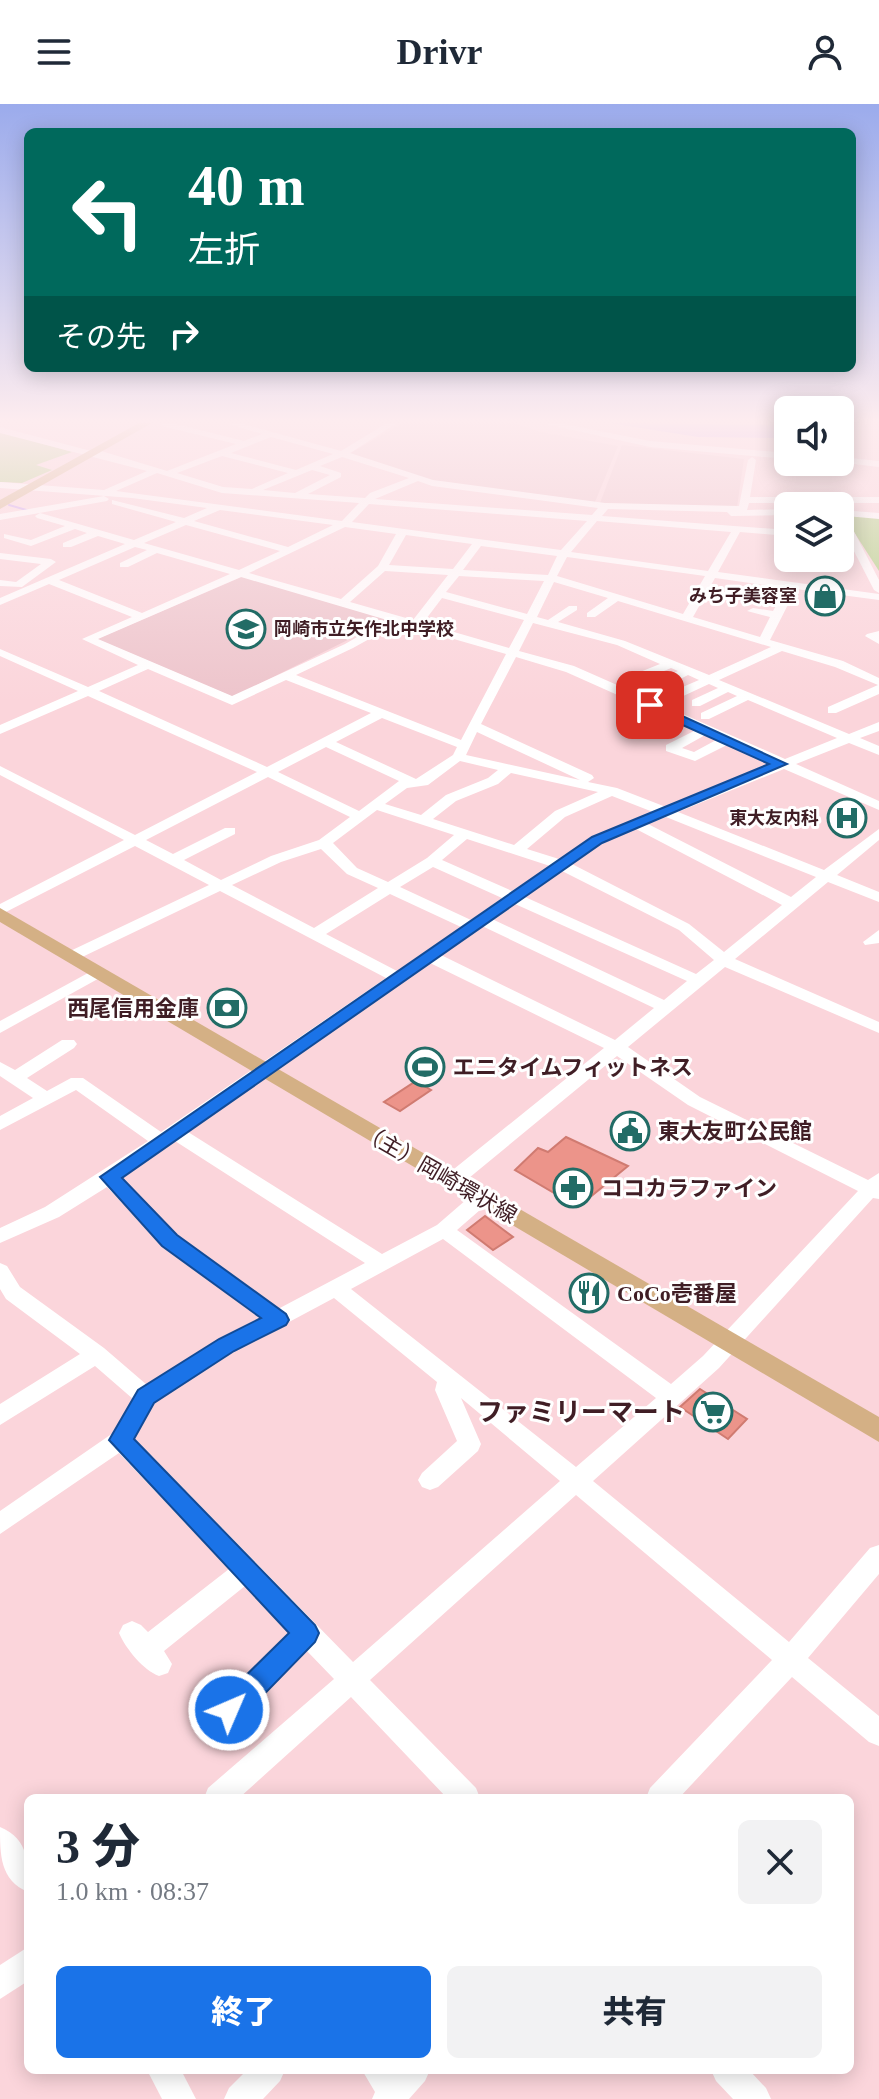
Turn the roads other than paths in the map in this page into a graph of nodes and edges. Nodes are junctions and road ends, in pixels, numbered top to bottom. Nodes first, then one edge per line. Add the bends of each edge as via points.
1 (43, 516) edge
2 (168, 516) edge
3 (198, 516) edge
4 (289, 516) edge
5 (351, 516) edge
6 (480, 516) edge
7 (568, 516) edge
8 (598, 516) edge
9 (635, 516) edge
10 (476, 520) dead end
11 (185, 522) junction
12 (344, 524) junction
13 (74, 526) junction
14 (466, 529) dead end
15 (737, 529) junction
16 (19, 530) dead end
17 (564, 530) dead end
18 (403, 531) junction
19 (98, 532) junction
20 (774, 532) edge
21 (854, 538) edge
22 (457, 539) junction
23 (3, 540) edge
24 (479, 542) junction
25 (137, 543) junction
26 (67, 545) dead end
27 (615, 545) dead end
28 (157, 549) junction
29 (289, 550) junction
30 (564, 553) junction
31 (0, 556) edge
32 (603, 559) junction
33 (124, 565) dead end
34 (382, 568) junction
35 (789, 572) edge
36 (241, 573) junction
37 (713, 574) junction
38 (455, 575) junction
39 (34, 576) junction
40 (552, 578) junction
41 (52, 581) junction
42 (0, 583) edge
43 (788, 585) junction
44 (879, 590) edge
45 (441, 594) junction
46 (879, 597) edge
47 (616, 598) junction
48 (0, 602) edge
49 (343, 603) junction
50 (573, 608) dead end
51 (753, 611) dead end
52 (591, 615) dead end
53 (777, 615) junction
54 (142, 617) junction
55 (530, 618) junction
56 (396, 619) junction
57 (686, 619) junction
58 (550, 623) junction
59 (416, 624) junction
60 (879, 634) edge
61 (763, 641) junction
62 (879, 641) edge
63 (781, 647) junction
64 (0, 652) edge
65 (512, 652) junction
66 (670, 664) junction
67 (148, 665) junction
68 (688, 671) junction
69 (287, 676) junction
70 (639, 677) dead end
71 (707, 679) junction
72 (879, 682) edge
73 (657, 686) dead end
74 (727, 688) junction
75 (879, 689) edge
76 (87, 692) junction
77 (675, 695) dead end
78 (747, 696) junction
79 (696, 703) dead end
80 (832, 710) dead end
81 (382, 713) junction
82 (705, 723) junction
83 (473, 725) junction
84 (879, 726) edge
85 (0, 730) edge
86 (848, 738) junction
87 (727, 740) junction
88 (326, 742) junction
89 (460, 751) junction
90 (879, 751) edge
91 (781, 764) junction
92 (508, 768) junction
93 (0, 770) edge
94 (269, 772) junction
95 (418, 782) junction
96 (612, 791) junction
97 (462, 795) junction
98 (375, 805) junction
99 (879, 806) edge
100 (663, 811) junction
101 (361, 817) junction
102 (423, 820) junction
103 (635, 823) junction
104 (230, 831) dead end
105 (465, 833) junction
106 (879, 833) edge
107 (135, 839) junction
108 (324, 843) junction
109 (518, 849) junction
110 (175, 859) junction
111 (432, 861) junction
112 (562, 865) junction
113 (826, 876) junction
114 (220, 886) junction
115 (389, 888) junction
116 (879, 897) edge
117 (512, 898) junction
118 (792, 904) junction
119 (0, 912) edge
120 (476, 923) junction
121 (316, 934) junction
122 (72, 956) junction
123 (429, 956) junction
124 (724, 960) junction
125 (99, 972) junction
126 (398, 978) junction
127 (699, 981) junction
128 (667, 1008) junction
129 (0, 1028) edge
130 (879, 1028) edge
131 (68, 1044) dead end
132 (618, 1048) junction
133 (263, 1071) junction
134 (7, 1073) edge
135 (47, 1099) junction
136 (0, 1124) edge
137 (166, 1135) junction
138 (109, 1177) junction
139 (451, 1182) junction
140 (876, 1188) edge
141 (481, 1198) junction
142 (444, 1230) junction
143 (0, 1236) edge
144 (381, 1263) junction
145 (0, 1271) edge
146 (335, 1287) junction
147 (278, 1320) junction
148 (728, 1344) junction
149 (96, 1354) junction
150 (449, 1380) junction
151 (670, 1396) junction
152 (146, 1397) junction
153 (0, 1416) edge
154 (879, 1431) edge
155 (121, 1440) junction
156 (430, 1480) dead end
157 (574, 1480) junction
158 (0, 1524) edge
159 (879, 1556) edge
160 (245, 1571) junction
161 (306, 1633) junction
162 (146, 1649) dead end
163 (790, 1660) junction
164 (352, 1680) junction
165 (229, 1710) dead end
166 (879, 1733) edge
167 (223, 1794) edge
168 (462, 1794) edge
169 (664, 1794) edge
170 (0, 1841) edge
171 (24, 1873) edge
172 (24, 1965) edge
173 (0, 1984) edge
174 (165, 2074) edge
175 (265, 2074) edge
176 (731, 2074) edge
177 (180, 2099) edge
178 (240, 2099) edge
179 (755, 2099) edge

1 - 13 street
2 - 11 street
3 - 11 street
4 - 12 street
5 - 12 street
6 - 10 street
7 - 17 street
8 - 30 street
9 - 15 street
11 - 25 street
11 - 29 street
12 - 18 street
12 - 29 street
13 - 19 street
13 - 23 street via 31,543
14 - 22 street
15 - 20 street
15 - 37 street
16 - 23 street
18 - 22 street
18 - 34 street
19 - 25 street
19 - 26 street
21 - 44 street
22 - 24 street
24 - 30 street
24 - 38 street
25 - 28 street
25 - 41 street
27 - 32 street
28 - 33 street
28 - 36 street
29 - 36 street
30 - 32 street
30 - 40 street
31 - 39 street via 51,562
32 - 37 street
34 - 38 street
34 - 49 street
35 - 43 street
36 - 49 street
36 - 54 street
37 - 43 street via 764,586
37 - 57 street
38 - 40 street
38 - 45 street
39 - 41 street
39 - 42 street via 18,585
40 - 47 street
40 - 55 street
41 - 48 street
41 - 54 street
43 - 46 street
43 - 53 street
45 - 55 street
45 - 59 street
47 - 52 street
47 - 57 street
49 - 56 street
50 - 58 street
51 - 53 street
53 - 61 street
54 - 67 street via 88,639
55 - 58 street
55 - 65 street
56 - 59 street
56 - 69 street
57 - 61 street
58 - 66 street via 621,643
59 - 65 street
60 - 62 street via 871,636
61 - 63 street
63 - 71 street
63 - 72 street
64 - 76 street
65 - 82 street via 570,669
65 - 83 street
66 - 68 street
66 - 70 street
67 - 69 street via 232,701
67 - 76 street
68 - 71 street
68 - 73 street
69 - 81 street
71 - 74 street
71 - 77 street
74 - 78 street
74 - 79 street
75 - 80 street
76 - 85 street
76 - 94 street
78 - 82 street
78 - 86 street
81 - 88 street
81 - 89 street
82 - 87 street
82 - 87 street via 671,748 695,757
83 - 89 street
83 - 96 street
84 - 86 street
86 - 90 street
86 - 91 street
87 - 91 street
88 - 94 street
88 - 95 street
89 - 92 street
89 - 95 street
91 - 99 street
91 - 100 street
92 - 96 street
92 - 97 street
93 - 107 street
94 - 101 street
94 - 107 street
95 - 97 street
95 - 98 street via 403,784
96 - 100 street
96 - 109 street via 560,814
97 - 102 street
98 - 101 street
98 - 102 street
100 - 103 street
100 - 113 street
101 - 108 street
102 - 105 street
103 - 112 street via 597,840
103 - 118 street
104 - 110 street
105 - 109 street
105 - 111 street
106 - 113 street
107 - 110 street
107 - 119 street
108 - 114 street
108 - 115 street via 352,871
109 - 112 street
110 - 114 street
111 - 115 street
111 - 117 street
112 - 117 street
112 - 124 street via 684,927
113 - 116 street
113 - 118 street
114 - 121 street
114 - 122 street
115 - 120 street
115 - 121 street
117 - 120 street
117 - 127 street
118 - 124 street
119 - 122 main road, （主）岡崎環状線
120 - 123 street
120 - 128 street
121 - 126 street
122 - 125 main road, （主）岡崎環状線
123 - 126 street
123 - 132 street
124 - 127 street
124 - 130 street
125 - 129 street
125 - 133 main road, （主）岡崎環状線
126 - 133 street
127 - 128 street
128 - 132 street
131 - 134 street
132 - 139 street
132 - 140 street via 694,1101
133 - 137 street
133 - 139 main road, （主）岡崎環状線
134 - 135 street
135 - 136 street
135 - 137 street via 77,1082
137 - 138 street
137 - 144 street
138 - 143 street
138 - 147 street via 169,1240
139 - 141 main road, （主）岡崎環状線
140 - 148 street
141 - 142 street
141 - 148 main road, （主）岡崎環状線
142 - 144 street
142 - 151 street
144 - 146 street
145 - 149 street via 13,1293
146 - 147 street
146 - 150 street
147 - 152 street via 227,1345
148 - 151 street
148 - 154 main road, （主）岡崎環状線
149 - 152 street
149 - 153 street
150 - 156 street via 446,1390 470,1444
150 - 157 street
151 - 157 street
152 - 155 street
155 - 158 street
155 - 160 street
157 - 163 street
157 - 164 street
159 - 163 street
160 - 161 street
160 - 162 street
161 - 164 street
161 - 165 street
163 - 166 street
163 - 169 street
164 - 167 street
164 - 168 street
170 - 171 street
172 - 173 street
174 - 177 street
175 - 178 street
176 - 179 street

